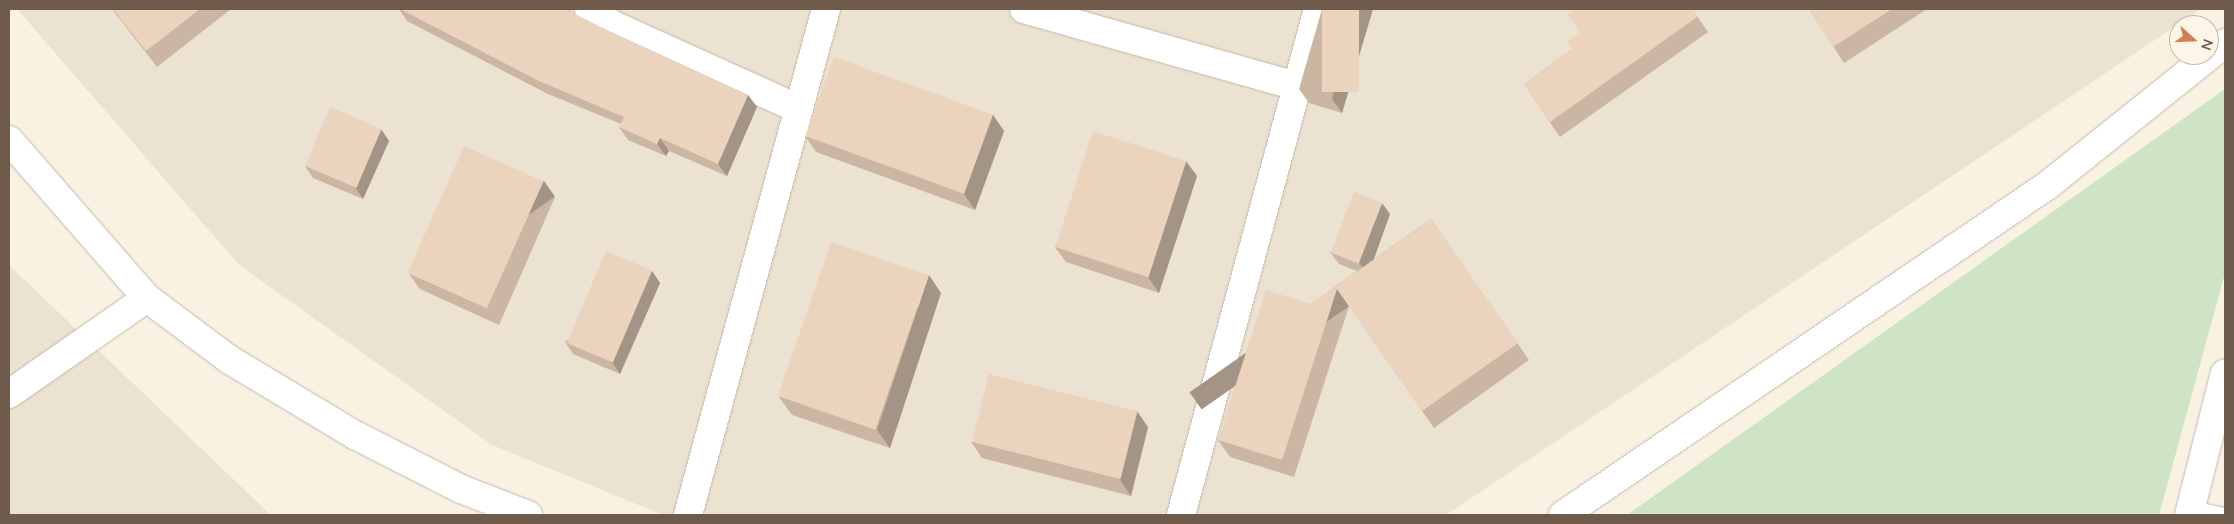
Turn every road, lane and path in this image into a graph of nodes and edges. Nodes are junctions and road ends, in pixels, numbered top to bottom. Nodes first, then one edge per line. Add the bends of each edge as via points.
1 (589, 9) edge
2 (826, 9) edge
3 (1024, 9) edge
4 (1318, 9) edge
5 (2225, 43) edge
6 (1297, 86) junction
7 (799, 109) junction
8 (9, 140) edge
9 (147, 298) junction
10 (2225, 373) edge
11 (9, 394) edge
12 (2190, 512) edge
13 (528, 515) edge
14 (688, 515) edge
15 (1181, 515) edge
16 (1563, 515) edge
17 (2225, 515) edge

1 - 7 street via 613,25
2 - 7 street
3 - 6 street
4 - 6 street
5 - 16 street via 2048,185
6 - 15 street
7 - 14 street
8 - 9 street
9 - 11 street
9 - 13 street via 230,360 355,435 460,489
10 - 12 street
12 - 17 lane

